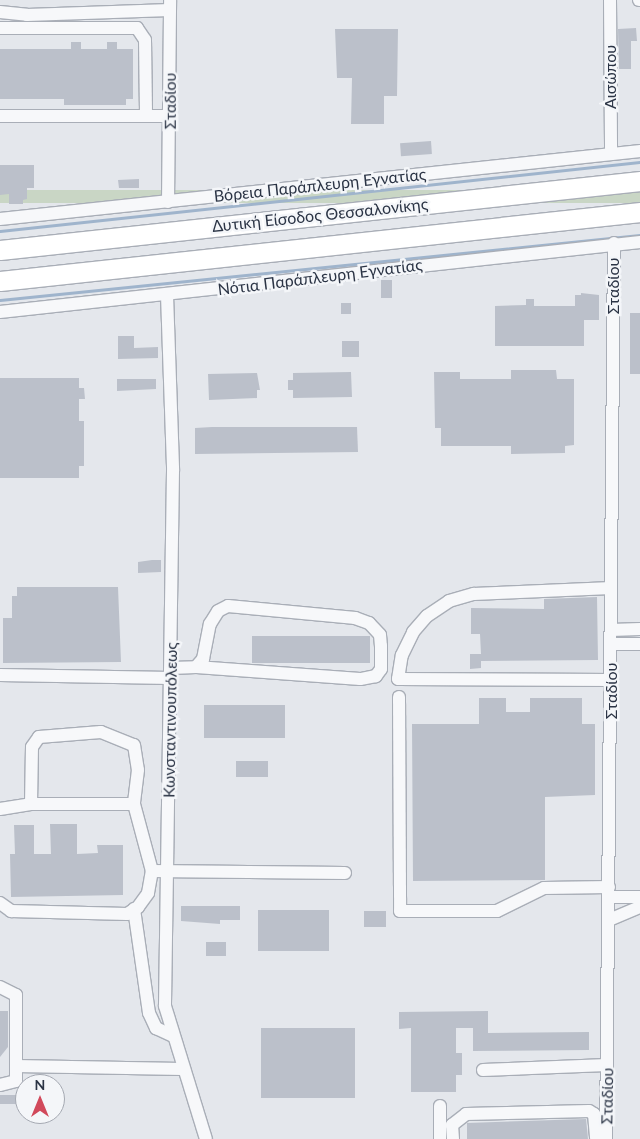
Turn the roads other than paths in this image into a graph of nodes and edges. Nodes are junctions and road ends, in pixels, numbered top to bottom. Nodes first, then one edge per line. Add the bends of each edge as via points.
1 (610, 0) edge
2 (155, 5) edge
3 (170, 5) edge
4 (0, 12) edge
5 (0, 28) edge
6 (0, 116) edge
7 (146, 116) junction
8 (170, 116) junction
9 (640, 151) edge
10 (611, 154) junction
11 (640, 180) edge
12 (168, 202) junction
13 (640, 212) edge
14 (0, 220) edge
15 (640, 242) edge
16 (614, 243) junction
17 (0, 250) edge
18 (0, 281) edge
19 (167, 296) junction
20 (0, 312) edge
21 (611, 588) junction
22 (640, 629) edge
23 (611, 630) junction
24 (611, 644) junction
25 (640, 644) edge
26 (196, 667) junction
27 (171, 673) junction
28 (0, 675) edge
29 (611, 680) junction
30 (398, 697) dead end
31 (31, 804) junction
32 (134, 804) junction
33 (0, 809) edge
34 (152, 871) junction
35 (168, 871) junction
36 (345, 873) dead end
37 (609, 892) junction
38 (640, 897) edge
39 (0, 904) edge
40 (640, 907) edge
41 (134, 909) junction
42 (609, 920) junction
43 (0, 987) edge
44 (173, 1036) junction
45 (607, 1065) junction
46 (16, 1066) junction
47 (182, 1069) junction
48 (483, 1070) dead end
49 (0, 1086) edge
50 (440, 1106) dead end
51 (206, 1139) edge
52 (440, 1139) edge
53 (453, 1139) edge
54 (596, 1139) edge
55 (606, 1139) edge

1 - 10 street, Αισώπου
2 - 3 street
2 - 4 street via 27,15
3 - 8 street, Σταδίου
5 - 7 street via 138,28 145,40
6 - 7 street
7 - 8 street
8 - 12 street, Σταδίου
9 - 10 street, Βόρεια Παράπλευρη Εγνατίας
10 - 12 street, Βόρεια Παράπλευρη Εγνατίας
11 - 17 highway, Δυτική Είσοδος Θεσσαλονίκης
12 - 14 street, Βόρεια Παράπλευρη Εγνατίας
13 - 18 highway, Δυτική Είσοδος Θεσσαλονίκης
15 - 16 street, Νότια Παράπλευρη Εγνατίας
16 - 19 street, Νότια Παράπλευρη Εγνατίας
16 - 21 street, Σταδίου
19 - 20 street, Νότια Παράπλευρη Εγνατίας
19 - 27 street, Κωνσταντινουπόλεως via 173,472
21 - 23 street, Σταδίου
21 - 29 street via 474,594 449,601 427,616 413,632 402,655 398,679
22 - 23 street
23 - 24 street, Σταδίου
24 - 25 street
24 - 29 street, Σταδίου
26 - 26 street via 203,659 210,624 218,610 228,606 355,618 369,623 380,635 381,669 376,676 360,679
26 - 27 street
27 - 28 street
27 - 35 street, Κωνσταντινουπόλεως
29 - 37 street, Σταδίου
30 - 37 street via 400,911 498,911 544,888
31 - 32 street
31 - 32 street via 32,746 39,737 101,732 134,745 138,770
31 - 33 street
32 - 34 street
34 - 35 street
34 - 41 street via 148,893
35 - 36 street
35 - 44 street, Κωνσταντινουπόλεως via 165,999
37 - 38 street
37 - 42 street, Σταδίου
39 - 41 street via 11,911 127,914
40 - 42 street
41 - 44 street via 149,1012 156,1028
42 - 45 street, Σταδίου
43 - 46 street via 16,995
44 - 47 street, Κωνσταντινουπόλεως
45 - 48 street
45 - 55 street, Σταδίου
46 - 47 street
46 - 49 street via 16,1082
47 - 51 street, Κωνσταντινουπόλεως
50 - 52 street
53 - 54 street via 452,1124 466,1114 589,1111 594,1114

